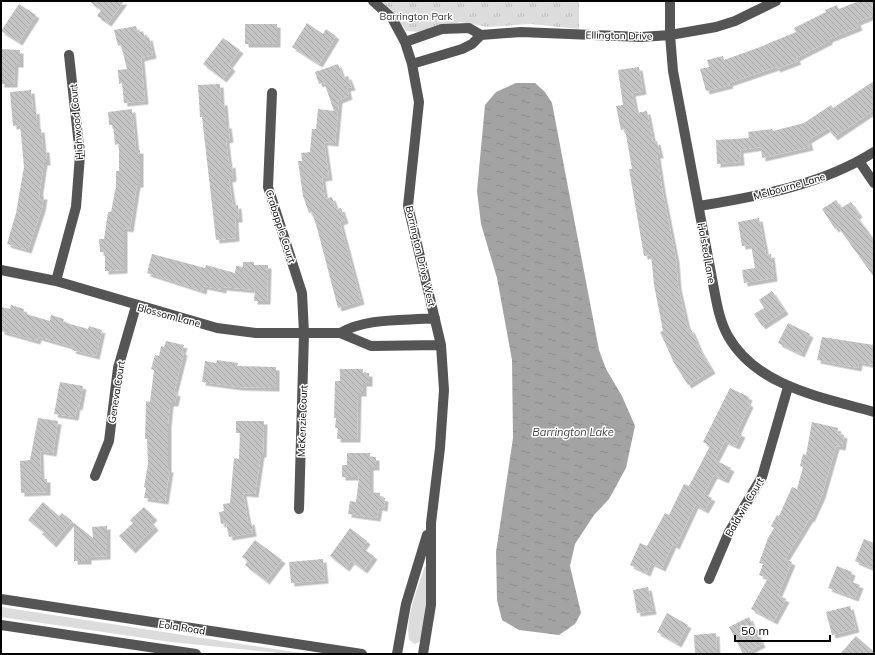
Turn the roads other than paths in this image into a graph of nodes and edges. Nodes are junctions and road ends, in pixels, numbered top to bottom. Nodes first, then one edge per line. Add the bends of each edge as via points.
1 (372, 1) edge
2 (670, 1) edge
3 (776, 1) edge
4 (670, 34) junction
5 (481, 35) junction
6 (405, 42) junction
7 (69, 56) dead end
8 (412, 64) junction
9 (272, 93) dead end
10 (874, 152) edge
11 (859, 161) junction
12 (874, 183) edge
13 (699, 206) junction
14 (1, 270) edge
15 (56, 281) junction
16 (136, 306) junction
17 (435, 318) junction
18 (340, 332) junction
19 (304, 333) junction
20 (441, 346) junction
21 (788, 387) junction
22 (874, 412) edge
23 (95, 476) dead end
24 (299, 509) dead end
25 (431, 523) junction
26 (709, 579) dead end
27 (1, 599) edge
28 (1, 624) edge
29 (196, 654) edge
30 (362, 654) edge
31 (398, 654) edge
32 (423, 654) edge

1 - 6 street, Barrington Drive West via 392,18
2 - 4 street, Halsted Lane
3 - 4 street, Ellington Drive via 735,21 716,27
4 - 5 street, Ellington Drive via 641,37 521,32
4 - 13 street, Halsted Lane via 673,71
5 - 6 street, Ellington Drive via 468,28 442,29
5 - 8 street via 462,49
6 - 8 street, Barrington Drive West
7 - 15 street, Highwood Court via 80,155 76,207
8 - 17 street, Barrington Drive West via 419,102 408,206
9 - 19 street, Crabapple Court via 268,187 302,293
10 - 11 street, Melbourne Lane
11 - 12 street
11 - 13 street, Melbourne Lane via 819,179 761,195
13 - 21 street, Halsted Lane via 719,313 728,336 755,367
14 - 15 street, Blossom Lane
15 - 16 street, Blossom Lane
16 - 19 street, Blossom Lane via 217,328 256,333
16 - 23 street, Geneva Court via 118,368 109,441
17 - 18 street, Blossom Lane via 372,322 352,326
17 - 20 street, Barrington Drive West
18 - 19 street, Blossom Lane
18 - 20 street, Blossom Lane via 371,346
19 - 24 street, McKenzie Court
20 - 25 street, Barrington Drive West via 444,390
21 - 22 street, Halsted Lane
21 - 26 street, Baldwin Court via 762,477 729,532
25 - 31 street, Barrington Drive West via 406,604
25 - 32 street, Barrington Drive West via 431,605
27 - 30 street, Eola Road
28 - 29 street

